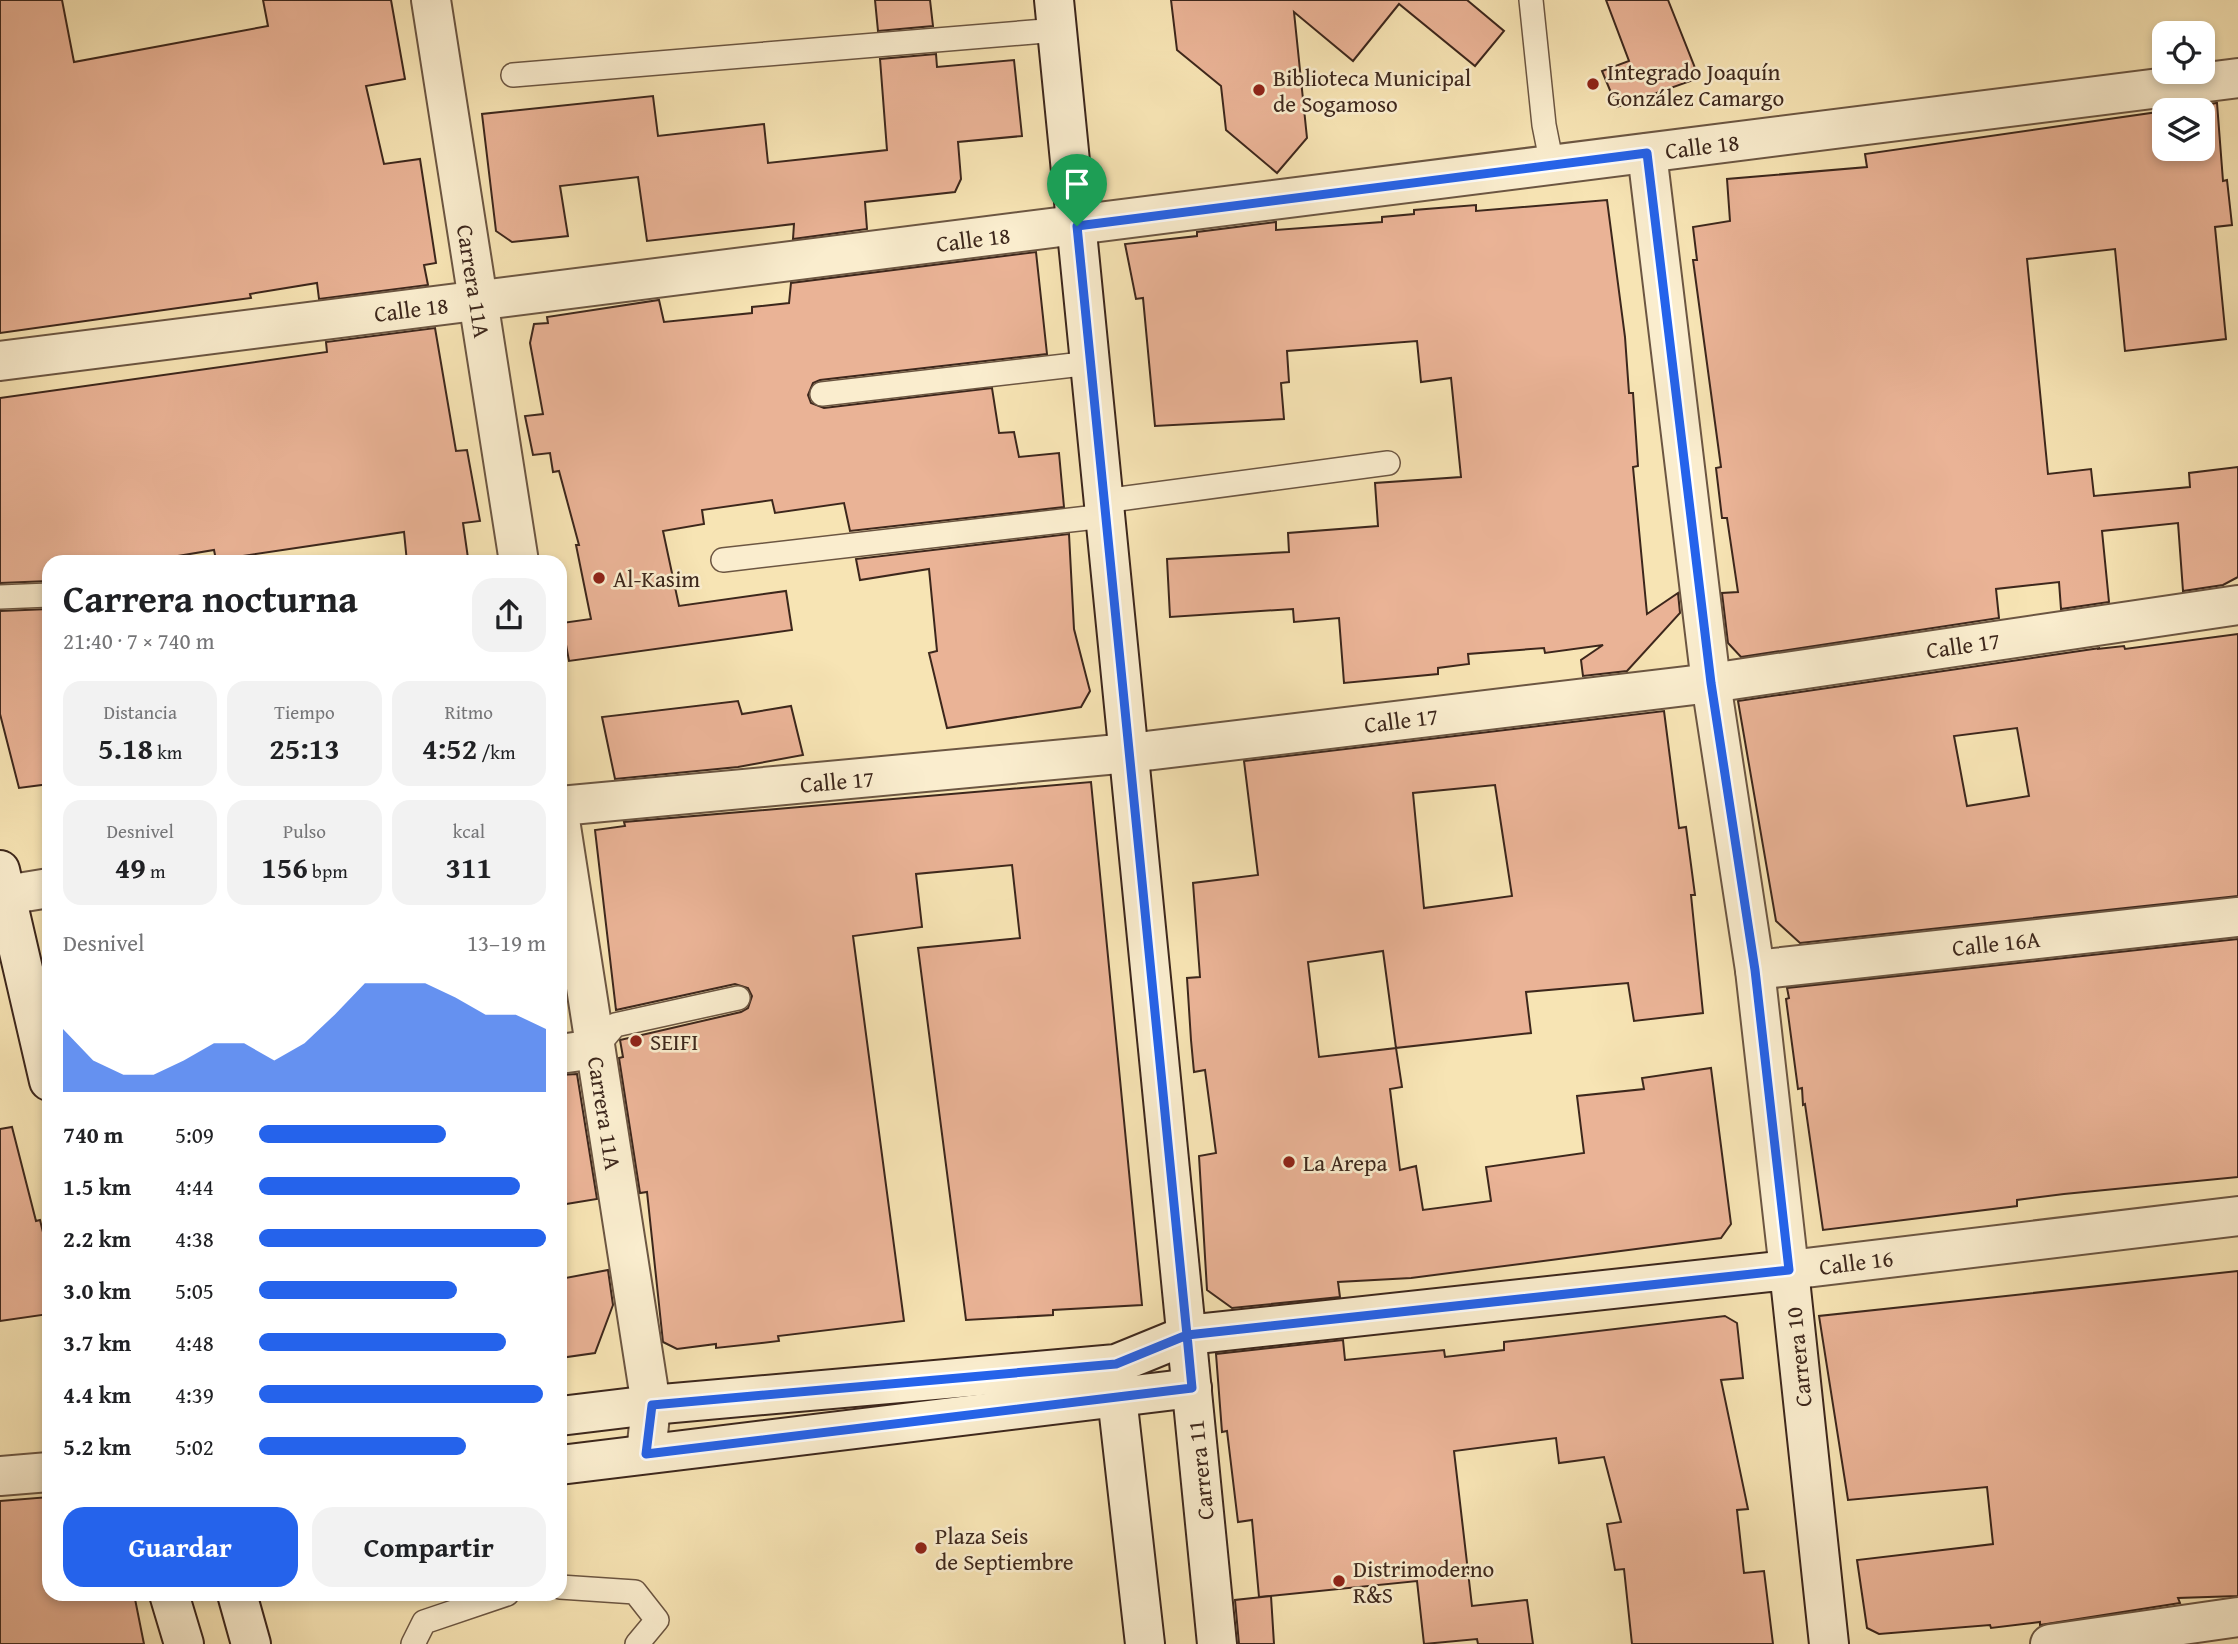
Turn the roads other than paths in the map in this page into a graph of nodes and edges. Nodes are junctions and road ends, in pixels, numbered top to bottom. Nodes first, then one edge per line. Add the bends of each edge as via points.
1 (430, 0) edge
2 (1531, 0) edge
3 (1055, 15) edge
4 (513, 75) dead end
5 (2238, 78) edge
6 (1647, 153) junction
7 (1552, 165) junction
8 (1077, 226) junction
9 (477, 301) junction
10 (0, 361) edge
11 (1091, 363) junction
12 (822, 394) dead end
13 (1388, 463) dead end
14 (1105, 509) junction
15 (518, 555) edge
16 (723, 560) dead end
17 (42, 595) edge
18 (0, 597) edge
19 (2238, 605) edge
20 (1711, 683) junction
21 (1129, 753) junction
22 (567, 805) edge
23 (2, 887) edge
24 (42, 888) edge
25 (567, 910) edge
26 (2238, 917) edge
27 (1755, 970) junction
28 (738, 998) dead end
29 (578, 1051) edge
30 (42, 1052) edge
31 (2238, 1216) edge
32 (1789, 1270) junction
33 (1187, 1335) junction
34 (1192, 1388) junction
35 (1117, 1397) junction
36 (652, 1405) junction
37 (567, 1415) edge
38 (646, 1454) junction
39 (567, 1464) edge
40 (42, 1473) edge
41 (0, 1476) edge
42 (567, 1587) edge
43 (171, 1601) edge
44 (239, 1601) edge
45 (486, 1601) edge
46 (2238, 1617) edge
47 (184, 1644) edge
48 (251, 1644) edge
49 (413, 1644) edge
50 (637, 1644) edge
51 (1145, 1644) edge
52 (1217, 1644) edge
53 (1829, 1644) edge
54 (2050, 1644) edge

1 - 9 street, Carrera 11A
2 - 7 lane
3 - 4 lane
3 - 8 street, Carrera 11
5 - 6 street, Calle 18
6 - 7 street, Calle 18
6 - 20 street, Carrera 10
7 - 8 street, Calle 18
8 - 9 street, Calle 18
8 - 11 street, Carrera 11
9 - 10 street, Calle 18
9 - 15 street, Carrera 11A
11 - 12 lane
11 - 14 street, Carrera 11
13 - 14 lane
14 - 16 lane
14 - 21 street, Carrera 11
17 - 18 lane
19 - 20 street, Calle 17
20 - 21 street, Calle 17
20 - 27 street, Carrera 10
21 - 22 street, Calle 17
21 - 33 street, Carrera 11
23 - 24 street
23 - 30 street
25 - 29 street, Carrera 11A
26 - 27 street, Calle 16A
27 - 32 street, Carrera 10
28 - 29 lane via 615,1025
29 - 36 street, Carrera 11A
31 - 32 street, Calle 16
32 - 33 street, Calle 16
32 - 53 street, Carrera 10
33 - 34 street, Carrera 11
33 - 36 street, Calle 16 via 1116,1364
34 - 35 street
34 - 52 street, Carrera 11
35 - 38 street
35 - 51 street
36 - 37 street, Calle 16
36 - 38 street, Carrera 11A
38 - 39 street
40 - 41 street
42 - 50 lane via 635,1591 657,1620
43 - 47 street
44 - 48 street
45 - 49 lane via 424,1622
46 - 54 street

